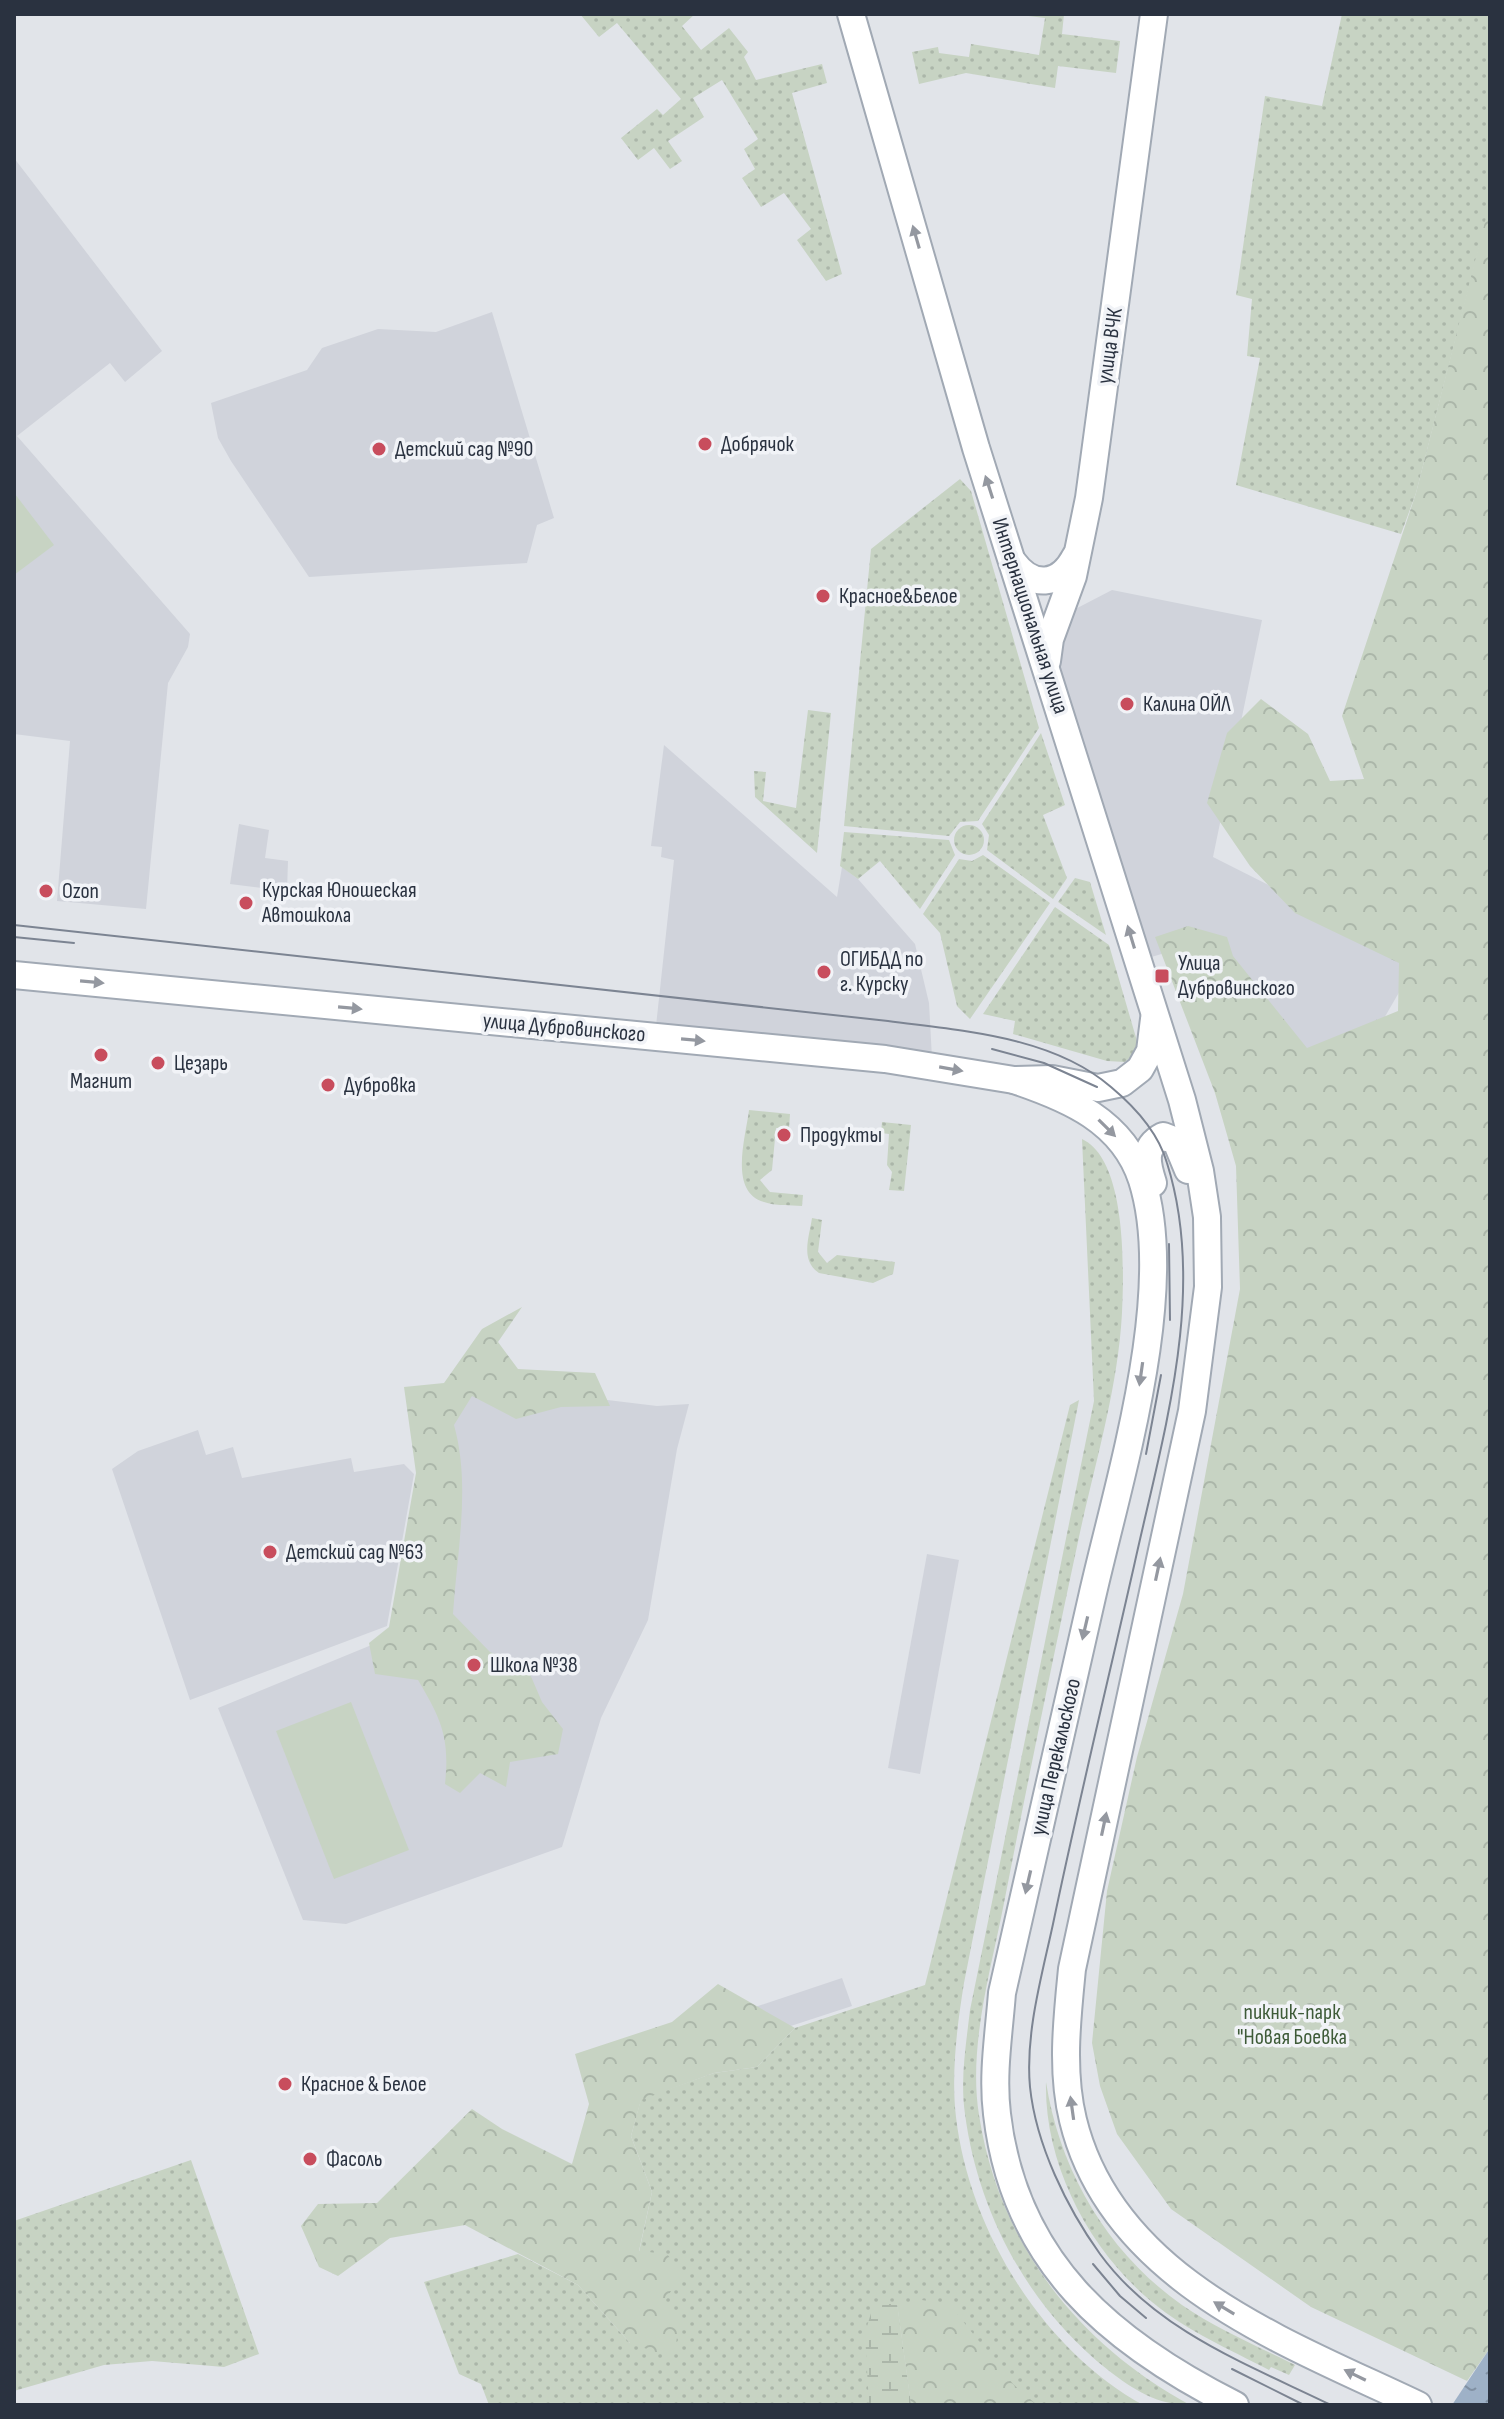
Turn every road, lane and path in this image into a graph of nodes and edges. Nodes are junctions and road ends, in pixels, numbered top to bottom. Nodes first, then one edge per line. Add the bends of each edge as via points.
1 (851, 14) edge
2 (1154, 14) edge
3 (1080, 547) junction
4 (1012, 561) junction
5 (1048, 673) junction
6 (14, 975) edge
7 (1155, 1012) junction
8 (1014, 1080) junction
9 (1154, 1252) junction
10 (1208, 1287) junction
11 (1235, 2405) edge
12 (1418, 2405) edge

4 -> 1 main road, Интернациональная улица
2 - 3 main road, улица ВЧК
3 - 4 main road via 1062,574 1044,582 1029,578
3 - 5 main road, улица ВЧК via 1050,639
4 - 5 main road, Интернациональная улица
7 -> 5 main road, Интернациональная улица
6 -> 8 main road, улица Дубровинского via 885,1059
7 - 8 main road, улица Дубровинского via 1147,1061 1133,1076 1111,1086 1079,1087 1034,1077
7 - 10 main road, Интернациональная улица via 1196,1157 1207,1217
8 -> 9 main road, улица Перекальского via 1073,1102 1109,1128 1141,1178
9 - 10 main road via 1158,1200 1147,1155 1157,1139 1170,1136 1187,1167
9 -> 11 main road, улица Перекальского via 1138,1393 1002,1993 997,2113 1016,2191 1038,2239 1085,2304 1147,2357
12 -> 10 main road via 1202,2294 1136,2238 1091,2171 1073,2121 1066,2028 1072,1969 1192,1411

